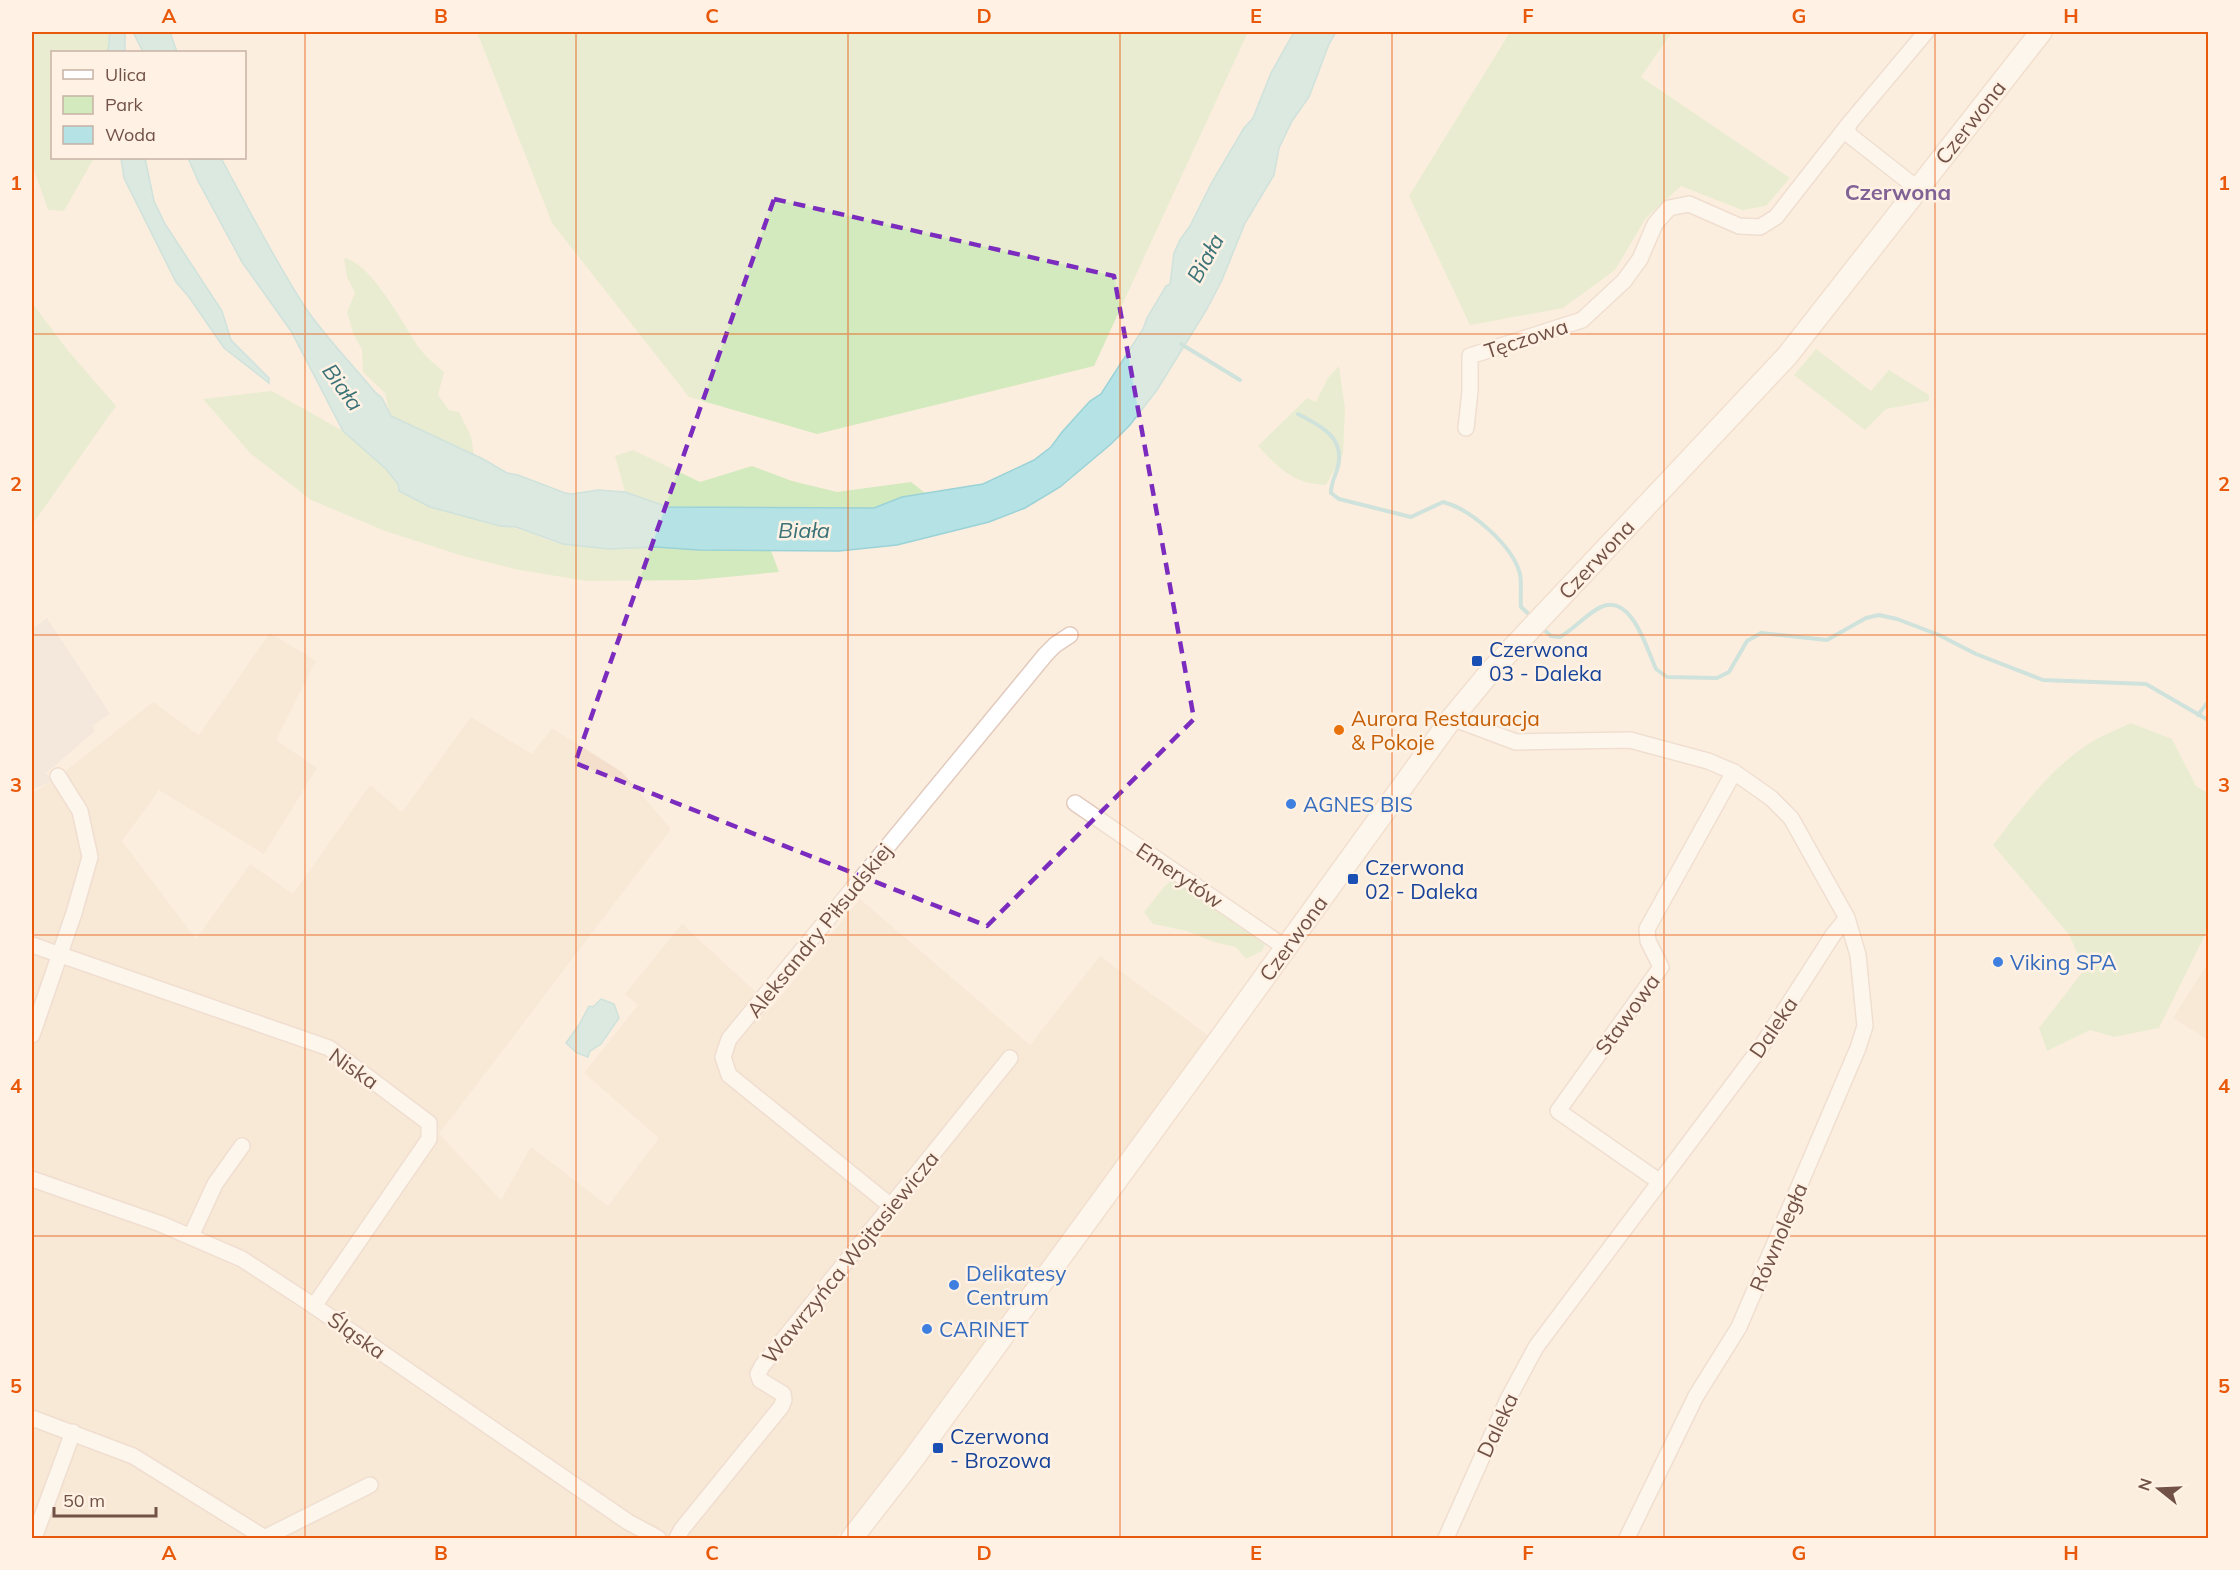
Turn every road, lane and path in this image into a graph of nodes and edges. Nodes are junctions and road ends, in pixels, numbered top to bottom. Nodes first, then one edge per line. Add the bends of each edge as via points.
1 (1926, 32) edge
2 (2041, 32) edge
3 (1848, 125) junction
4 (1918, 189) junction
5 (1466, 428) dead end
6 (1070, 635) dead end
7 (1452, 718) junction
8 (1734, 771) junction
9 (58, 776) dead end
10 (1075, 803) dead end
11 (1847, 918) junction
12 (32, 945) edge
13 (1286, 948) junction
14 (59, 955) junction
15 (32, 1035) edge
16 (1010, 1058) dead end
17 (242, 1146) dead end
18 (32, 1179) edge
19 (1660, 1182) junction
20 (891, 1206) junction
21 (191, 1236) junction
22 (314, 1306) junction
23 (32, 1418) edge
24 (73, 1432) junction
25 (370, 1485) dead end
26 (340, 1509) dead end
27 (264, 1538) edge
28 (34, 1539) edge
29 (280, 1539) edge
30 (658, 1539) edge
31 (677, 1539) edge
32 (852, 1539) edge
33 (1446, 1539) edge
34 (1627, 1539) edge

1 - 3 street
2 - 4 main road, Czerwona
3 - 4 street via 1848,134
3 - 5 street, Tęczowa via 1776,217 1760,226 1739,226 1689,204 1669,208 1655,224 1640,259 1624,281 1582,320 1470,356
4 - 7 main road, Czerwona via 1787,356 1521,638
6 - 20 street, Aleksandry Piłsudskiej via 1046,654 729,1039 723,1057 729,1075
7 - 8 street via 1516,742 1630,740
7 - 13 main road, Czerwona
8 - 11 street via 1791,818
8 - 19 street, Stawowa via 1647,929 1648,941 1661,967 1558,1111
9 - 14 street via 80,811 90,857
10 - 13 street, Emerytów
11 - 19 street, Daleka via 1761,1047
11 - 34 street, Równoległa via 1858,955 1865,1026 1858,1048 1739,1327 1696,1396
12 - 14 street, Niska
13 - 32 main road, Czerwona
14 - 15 street
14 - 22 street, Niska via 329,1048 429,1123 429,1139
16 - 20 street, Wawrzyńca Wojtasiewicza
17 - 21 street via 215,1184
18 - 21 street, Śląska
19 - 33 street, Daleka via 1536,1347 1508,1399
20 - 31 street, Wawrzyńca Wojtasiewicza via 762,1366 760,1380 783,1394 781,1407
21 - 22 street, Śląska via 242,1258
22 - 30 street, Śląska
23 - 24 street
24 - 27 street via 133,1456
24 - 28 street
25 - 27 street
26 - 29 street

